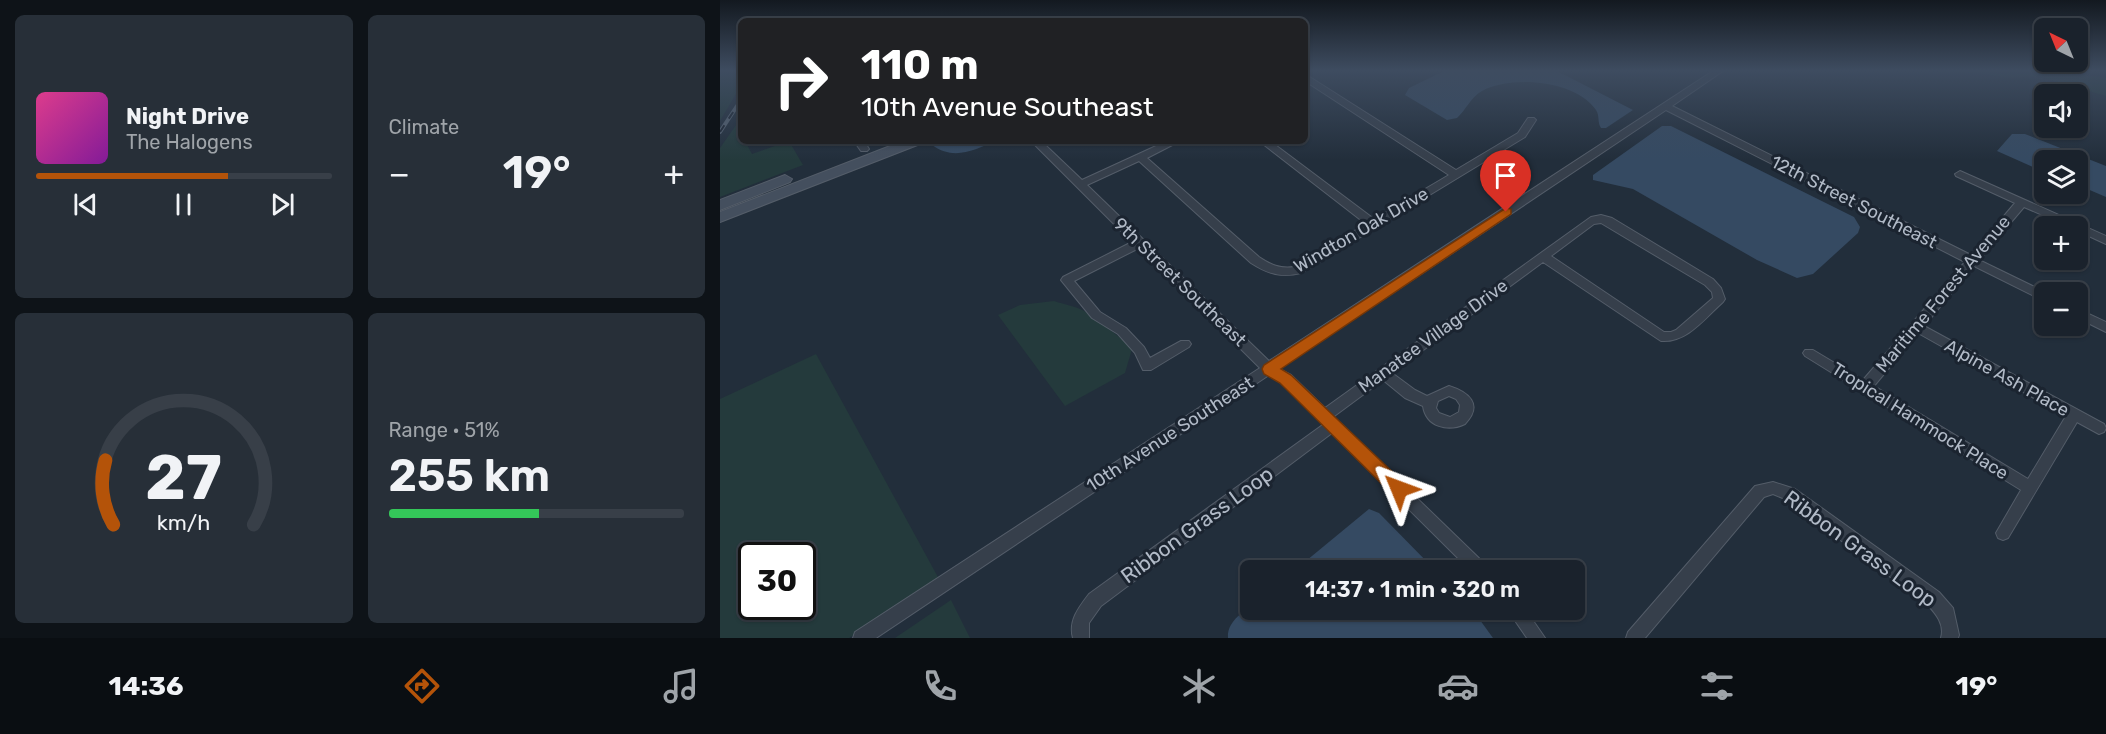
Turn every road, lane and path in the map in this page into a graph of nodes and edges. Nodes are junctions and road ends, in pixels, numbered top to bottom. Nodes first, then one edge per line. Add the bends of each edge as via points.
1 (1340, 101) edge
2 (1673, 101) edge
3 (1665, 106) junction
4 (1531, 120) dead end
5 (906, 144) edge
6 (1039, 144) edge
7 (1168, 144) edge
8 (1268, 144) edge
9 (861, 145) edge
10 (1140, 157) junction
11 (1959, 174) dead end
12 (1456, 176) junction
13 (1080, 185) junction
14 (2022, 202) junction
15 (720, 205) edge
16 (2053, 216) edge
17 (720, 217) edge
18 (1374, 224) junction
19 (2088, 232) edge
20 (2106, 240) edge
21 (1139, 243) junction
22 (1543, 256) junction
23 (1970, 260) junction
24 (2034, 292) edge
25 (2088, 318) edge
26 (1916, 327) junction
27 (2106, 327) edge
28 (1185, 344) dead end
29 (1809, 353) dead end
30 (1269, 369) junction
31 (1383, 373) junction
32 (1865, 387) junction
33 (1430, 403) dead end
34 (2074, 415) junction
35 (1328, 420) junction
36 (2098, 428) dead end
37 (2030, 488) junction
38 (2003, 533) dead end
39 (1471, 560) edge
40 (1523, 620) edge
41 (861, 638) edge
42 (1082, 638) edge
43 (1537, 638) edge
44 (1634, 638) edge
45 (1949, 638) edge

1 - 12 street
2 - 3 street, 10th Avenue Southeast
3 - 23 street, 12th Street Southeast
3 - 30 street, 10th Avenue Southeast
4 - 12 street, Windton Oak Drive via 1522,135
5 - 17 main road
6 - 13 street, 9th Street Southeast
7 - 10 street
8 - 18 street
9 - 15 main road
10 - 13 street
10 - 18 street, Windton Oak Drive via 1254,260 1274,272 1297,270
11 - 14 street
12 - 18 street, Windton Oak Drive
13 - 21 street, 9th Street Southeast
14 - 16 street
14 - 23 street, Maritime Forest Avenue
19 - 20 street
21 - 28 street via 1067,280 1096,315 1122,331 1140,350 1147,366
21 - 30 street, 9th Street Southeast
22 - 22 street, Manatee Village Drive via 1591,221 1600,219 1709,282 1719,299 1680,333 1661,336
22 - 31 street, Manatee Village Drive
23 - 24 street, 12th Street Southeast
23 - 26 street, Maritime Forest Avenue
25 - 27 street
26 - 32 street, Maritime Forest Avenue
26 - 34 street, Alpine Ash Place
29 - 32 street, Tropical Hammock Place
30 - 35 street, 9th Street Southeast via 1286,379
30 - 41 street, 10th Avenue Southeast
31 - 33 street via 1410,394
31 - 35 street, Manatee Village Drive
32 - 37 street, Tropical Hammock Place
34 - 36 street, Alpine Ash Place
34 - 37 street
35 - 39 street, 9th Street Southeast
35 - 42 street, Ribbon Grass Loop via 1095,600 1083,616 1079,632
37 - 38 street
40 - 43 street
44 - 45 street, Ribbon Grass Loop via 1760,491 1773,488 1790,494 1933,598 1947,614

